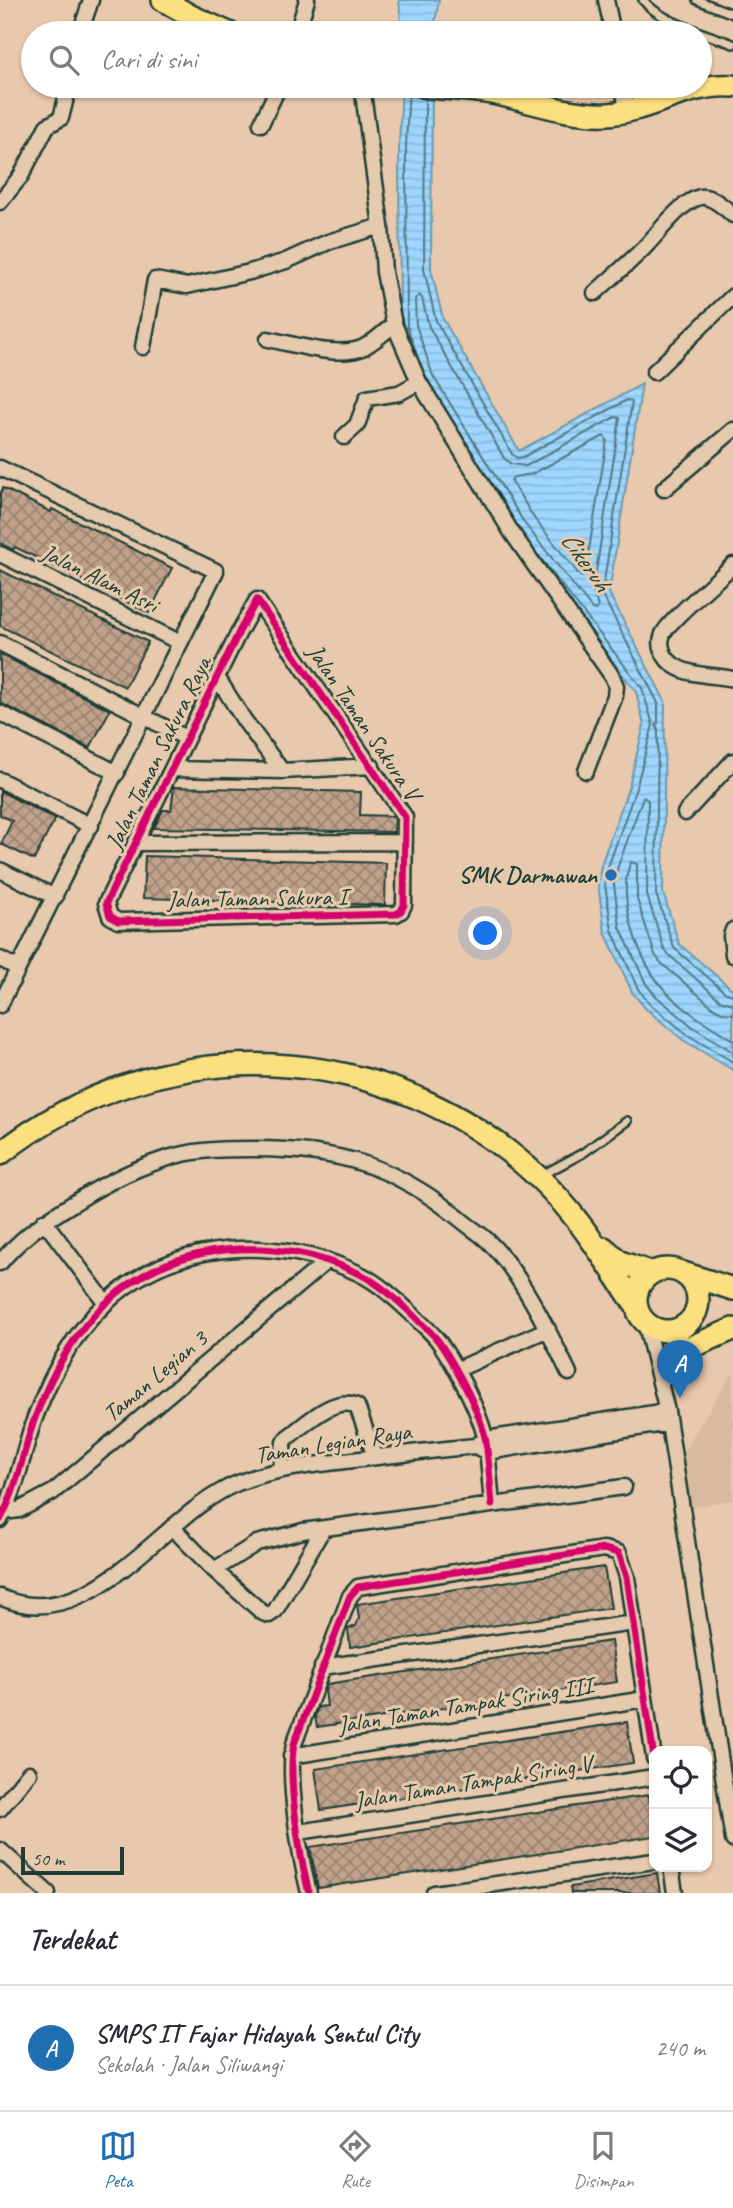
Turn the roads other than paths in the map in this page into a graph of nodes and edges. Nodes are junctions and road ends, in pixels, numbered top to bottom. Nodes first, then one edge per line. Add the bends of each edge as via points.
1 (91, 0) edge
2 (163, 0) edge
3 (307, 0) edge
4 (606, 0) edge
5 (643, 0) edge
6 (697, 0) edge
7 (733, 14) edge
8 (84, 21) edge
9 (202, 21) edge
10 (301, 21) edge
11 (610, 21) edge
12 (676, 21) edge
13 (712, 36) edge
14 (733, 44) edge
15 (733, 86) edge
16 (712, 87) edge
17 (66, 98) edge
18 (273, 98) edge
19 (364, 98) edge
20 (512, 98) edge
21 (625, 98) edge
22 (666, 98) edge
23 (627, 111) junction
24 (261, 124) dead end
25 (0, 202) edge
26 (733, 215) edge
27 (381, 226) junction
28 (595, 293) dead end
29 (733, 296) edge
30 (394, 324) junction
31 (268, 339) dead end
32 (143, 347) dead end
33 (654, 372) dead end
34 (419, 382) junction
35 (733, 430) edge
36 (344, 437) dead end
37 (0, 468) edge
38 (664, 489) dead end
39 (0, 554) edge
40 (733, 565) edge
41 (257, 600) joint
42 (179, 642) junction
43 (0, 643) edge
44 (217, 677) junction
45 (733, 679) edge
46 (0, 713) edge
47 (145, 717) junction
48 (186, 738) junction
49 (733, 761) edge
50 (372, 766) junction
51 (172, 769) junction
52 (282, 771) junction
53 (586, 771) dead end
54 (117, 773) junction
55 (0, 780) edge
56 (685, 813) dead end
57 (91, 826) junction
58 (405, 842) junction
59 (136, 843) junction
60 (0, 870) edge
61 (55, 897) junction
62 (396, 914) joint
63 (118, 921) joint
64 (733, 930) edge
65 (732, 953) edge
66 (0, 959) edge
67 (18, 968) junction
68 (0, 1005) edge
69 (627, 1121) dead end
70 (0, 1154) edge
71 (538, 1177) junction
72 (44, 1221) junction
73 (584, 1230) junction
74 (327, 1261) junction
75 (0, 1263) edge
76 (652, 1273) junction
77 (683, 1273) junction
78 (733, 1289) edge
79 (106, 1303) junction
80 (641, 1314) junction
81 (733, 1320) edge
82 (688, 1321) junction
83 (548, 1329) junction
84 (733, 1329) edge
85 (675, 1358) junction
86 (456, 1370) junction
87 (569, 1373) dead end
88 (661, 1384) junction
89 (668, 1417) junction
90 (482, 1445) junction
91 (375, 1457) junction
92 (281, 1469) junction
93 (624, 1488) dead end
94 (492, 1505) junction
95 (2, 1516) edge
96 (172, 1527) junction
97 (323, 1529) junction
98 (214, 1570) junction
99 (0, 1597) edge
100 (634, 1623) junction
101 (323, 1667) junction
102 (645, 1699) junction
103 (652, 1746) edge
104 (291, 1756) junction
105 (29, 1773) dead end
106 (649, 1778) edge
107 (0, 1809) edge
108 (299, 1832) junction
109 (733, 1840) edge
110 (0, 1850) edge
111 (649, 1862) edge
112 (672, 1872) edge
113 (48, 1893) edge
114 (309, 1893) edge
115 (434, 1893) edge
116 (675, 1893) edge

1 - 8 street
2 - 9 main road
3 - 10 street
4 - 11 street
5 - 12 lane
6 - 7 lane
13 - 14 lane
15 - 16 main road
17 - 25 street via 61,118 47,126 22,176
18 - 24 street
19 - 27 street
20 - 23 main road via 580,114
21 - 23 street
22 - 23 main road
26 - 28 street via 702,196 681,209
27 - 30 street
27 - 32 street via 250,272 187,286 155,280
29 - 33 street
30 - 31 street via 364,347 348,351
30 - 34 street
34 - 36 street via 399,393 367,398 357,425
34 - 53 street via 512,533 612,676 615,696
35 - 38 street
37 - 42 street via 216,571
39 - 42 street, Jalan Alam Asri
40 - 45 street via 665,630 662,646 676,667
41 - 44 street, Jalan Taman Sakura Raya
41 - 50 street, Jalan Taman Sakura V
42 - 47 street
43 - 47 street
44 - 48 street, Jalan Taman Sakura Raya
44 - 52 street
46 - 54 street
47 - 48 street
47 - 54 street
48 - 51 street, Jalan Taman Sakura Raya
49 - 56 street
50 - 52 street
50 - 58 street, Jalan Taman Sakura V via 405,817
51 - 52 street
51 - 59 street, Jalan Taman Sakura Raya
54 - 57 street
55 - 57 street
57 - 61 street
58 - 59 street
58 - 62 street, Jalan Taman Sakura V via 404,905
59 - 63 street, Jalan Taman Sakura Raya via 106,903 110,916
60 - 61 street
61 - 67 street
62 - 63 street, Jalan Taman Sakura I
64 - 65 street
66 - 67 street
67 - 68 street
69 - 71 lane via 583,1153
70 - 71 main road via 60,1114 113,1090 216,1065 264,1063 309,1066 370,1080 428,1101 488,1136
71 - 73 main road
72 - 75 street
72 - 79 street
72 - 83 street via 115,1180 176,1156 213,1149 267,1149 349,1158 415,1186 488,1241
73 - 76 main road via 620,1262
73 - 80 main road
74 - 79 street via 264,1247 192,1255 163,1264
74 - 86 street via 360,1274 398,1301 438,1340
74 - 95 street, Taman Legian 3 via 53,1492
76 - 77 main road via 667,1269
76 - 80 main road via 640,1284 636,1299
77 - 78 main road
77 - 82 main road via 694,1285 698,1300
79 - 95 street via 76,1339 49,1384
80 - 82 main road via 651,1326 667,1330
80 - 88 street
81 - 82 main road
82 - 85 street
83 - 86 street
83 - 87 street
84 - 85 main road
85 - 88 street
86 - 90 street
88 - 89 street
89 - 90 street, Taman Legian Raya
89 - 109 street
90 - 91 street, Taman Legian Raya
90 - 94 street
91 - 92 street, Taman Legian Raya
91 - 92 street via 357,1406 343,1403 288,1437
92 - 96 street, Taman Legian Raya via 215,1493
93 - 94 street
94 - 97 street
96 - 98 street
96 - 99 street, Taman Legian Raya via 128,1566 72,1601 50,1606
97 - 98 street via 257,1543
97 - 98 street via 269,1615
100 - 101 street
100 - 101 street via 619,1553 604,1549 358,1587 350,1596
100 - 102 street
101 - 104 street
102 - 103 street
102 - 104 street, Jalan Taman Tampak Siring III
104 - 108 street
105 - 107 street
106 - 108 street, Jalan Taman Tampak Siring V
108 - 114 street
110 - 113 street
111 - 115 street
112 - 116 street

